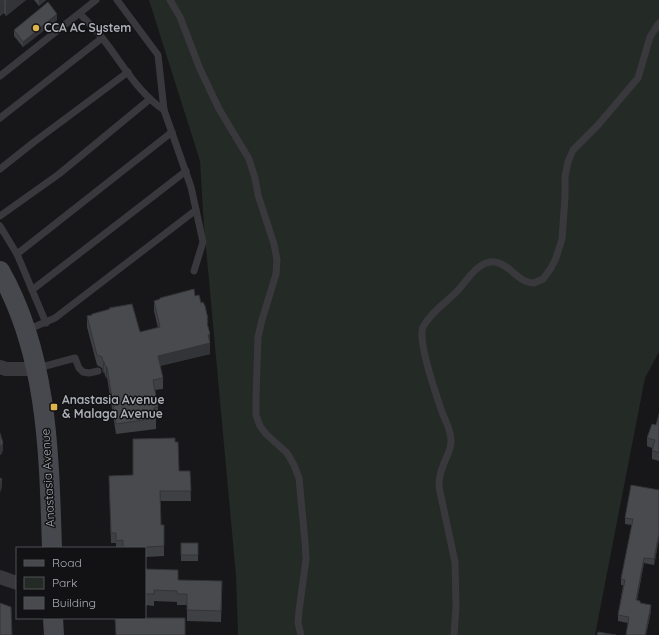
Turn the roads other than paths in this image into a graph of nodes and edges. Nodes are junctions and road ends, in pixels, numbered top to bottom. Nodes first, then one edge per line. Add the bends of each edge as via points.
1 (96, 0) edge
2 (117, 0) edge
3 (170, 0) edge
4 (80, 14) junction
5 (659, 23) edge
6 (102, 38) junction
7 (128, 72) junction
8 (0, 76) edge
9 (150, 100) junction
10 (164, 110) junction
11 (0, 118) edge
12 (172, 132) junction
13 (0, 169) edge
14 (186, 172) junction
15 (196, 210) junction
16 (0, 216) edge
17 (0, 226) edge
18 (17, 254) junction
19 (0, 271) edge
20 (194, 271) dead end
21 (32, 290) junction
22 (46, 323) junction
23 (26, 330) junction
24 (0, 367) edge
25 (36, 369) junction
26 (98, 371) dead end
27 (52, 547) edge
28 (0, 577) edge
29 (16, 583) edge
30 (53, 619) edge
31 (54, 635) edge
32 (301, 635) edge
33 (454, 635) edge

1 - 4 lane
2 - 10 lane via 158,55
3 - 32 lane via 180,17 219,108 249,159 274,244 276,274 258,337 256,415 266,434 287,453 299,478 306,542 298,623
4 - 6 lane
4 - 8 lane
5 - 33 lane via 650,37 638,78 573,150 565,176 562,238 556,258 543,279 534,284 525,281 505,266 487,262 478,267 456,293 427,320 422,329 425,354 435,391 450,430 450,453 443,466 439,487 455,562
6 - 7 lane
6 - 11 lane
7 - 9 lane
7 - 13 lane
9 - 10 lane
9 - 16 lane via 59,174
10 - 12 lane
12 - 14 lane
12 - 18 lane
14 - 15 lane
14 - 21 lane
15 - 20 lane via 203,242
15 - 22 lane
17 - 18 lane
18 - 21 lane
19 - 23 street, Anastasia Avenue
21 - 22 lane
22 - 23 lane
23 - 25 street, Anastasia Avenue
24 - 25 street
25 - 26 lane via 75,358 82,372
25 - 27 street, Anastasia Avenue via 46,424
28 - 29 street
30 - 31 street

